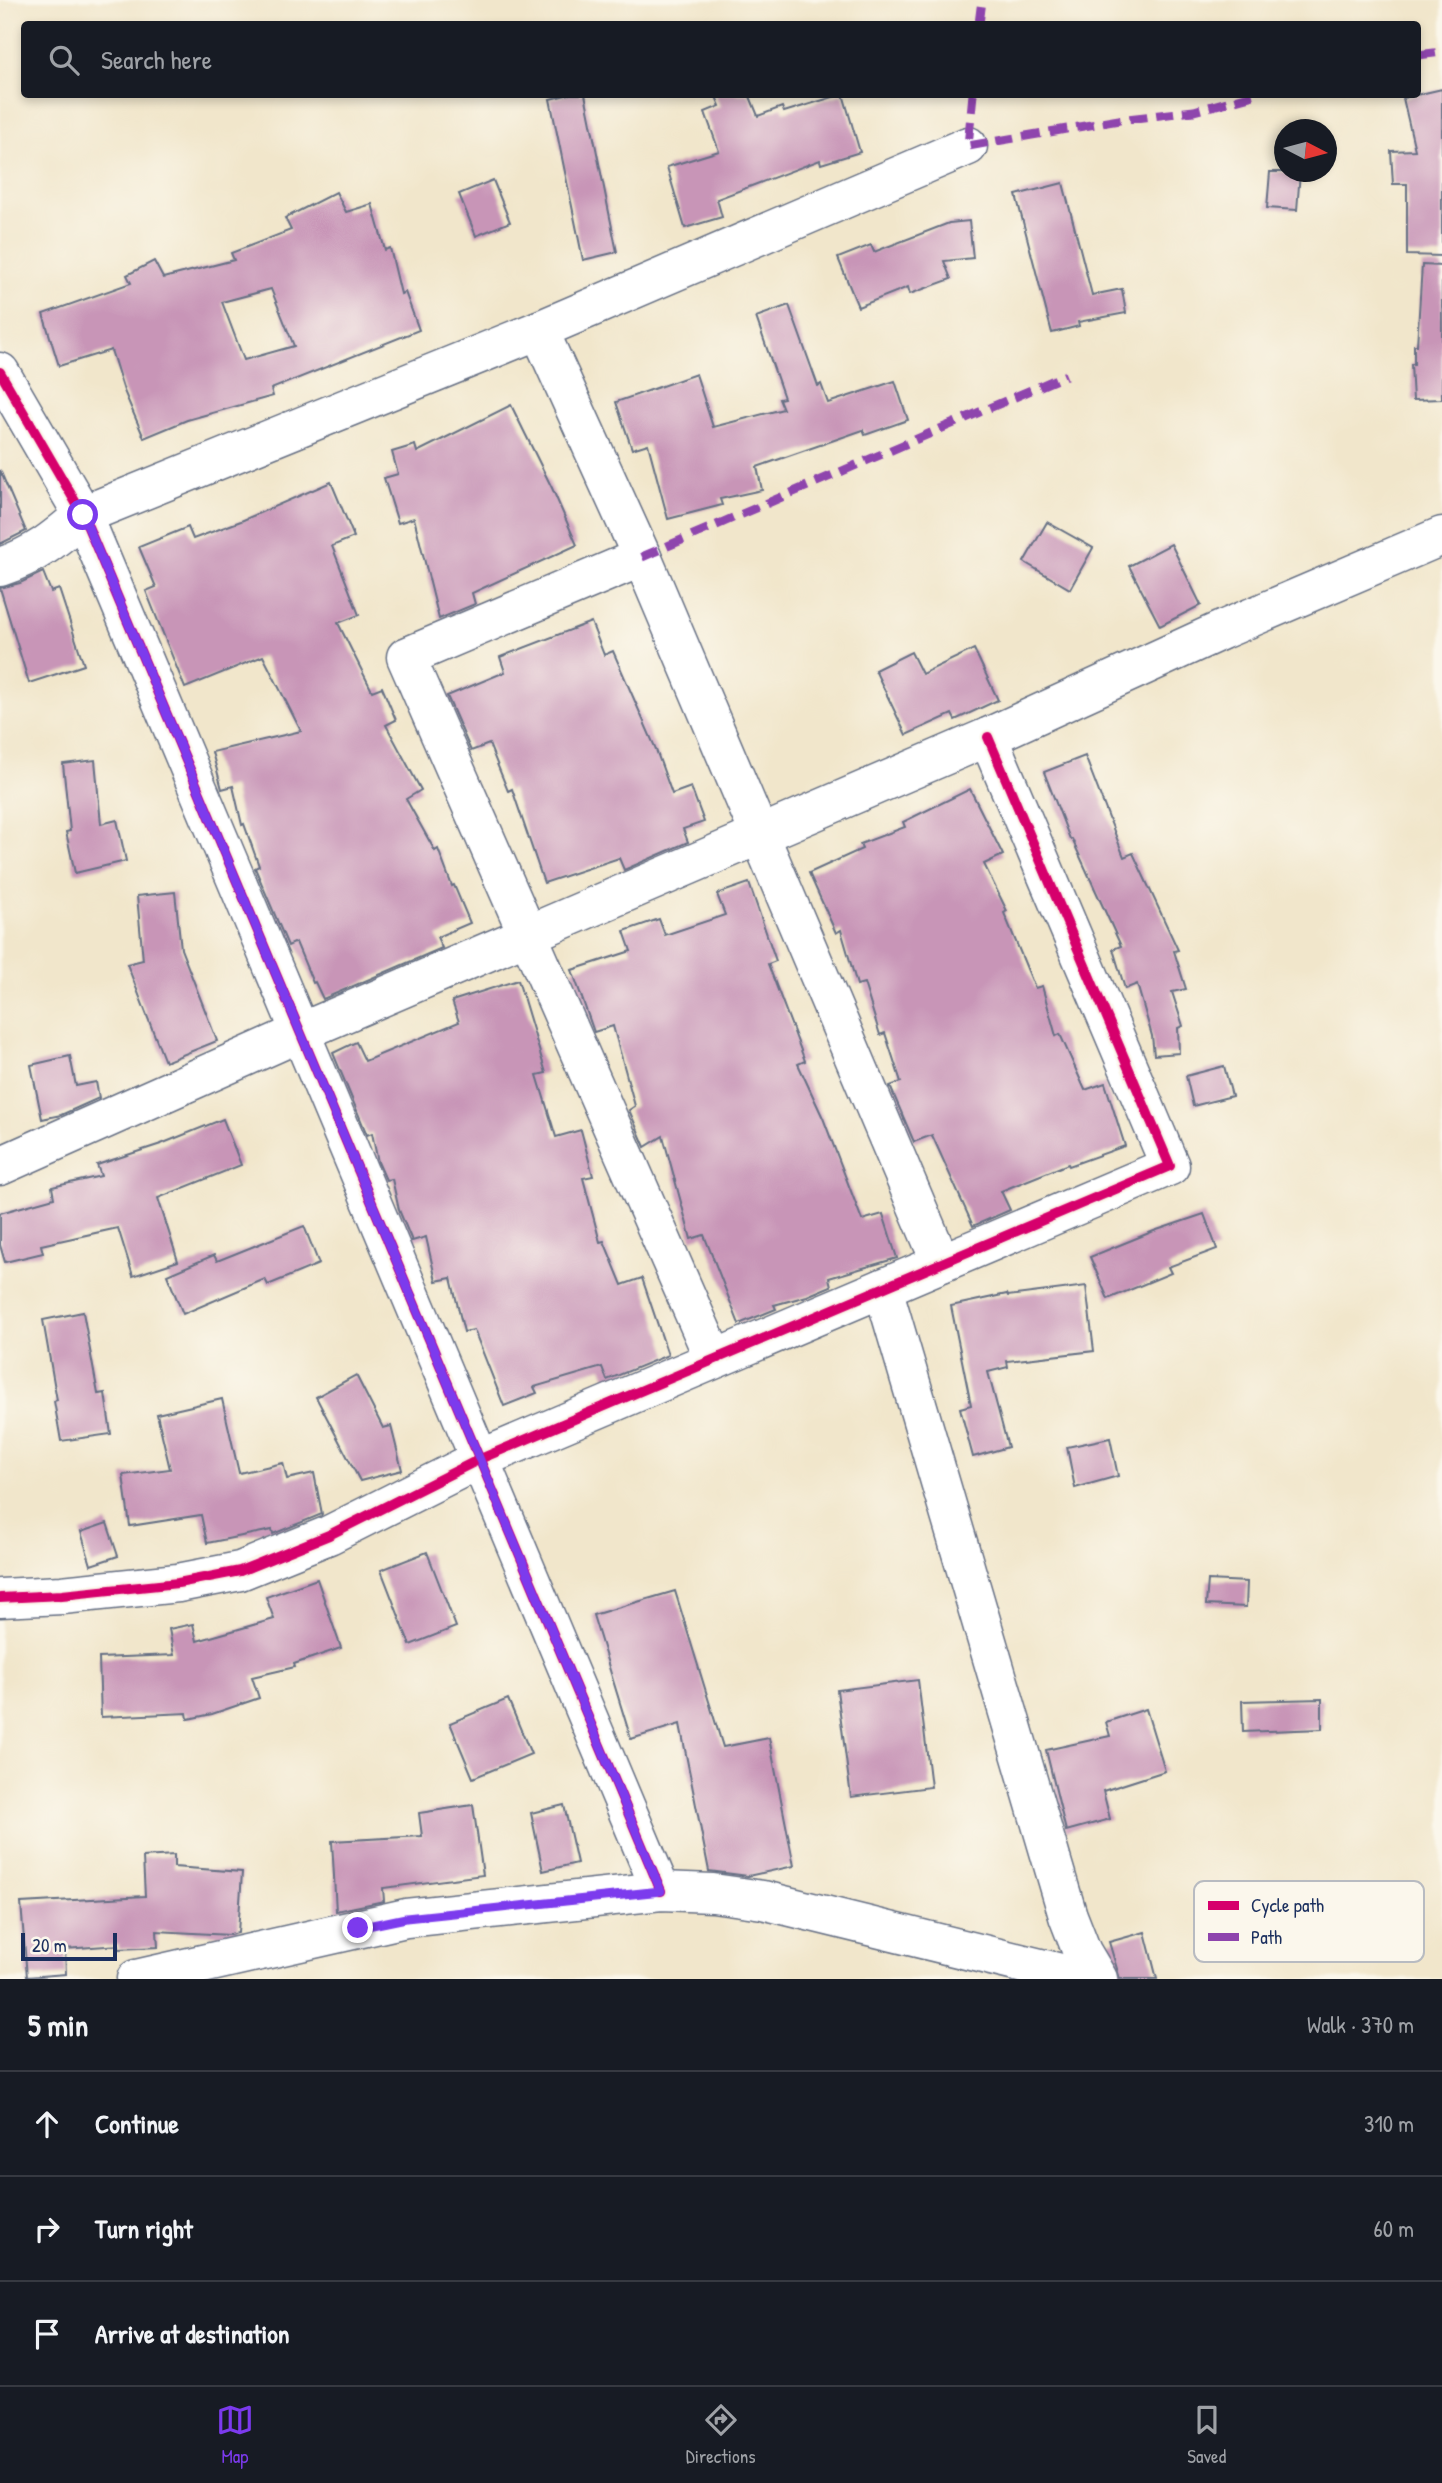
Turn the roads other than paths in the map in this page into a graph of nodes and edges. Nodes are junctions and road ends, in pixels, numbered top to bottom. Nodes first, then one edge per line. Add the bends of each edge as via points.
1 (968, 146) dead end
2 (539, 330) junction
3 (0, 372) edge
4 (83, 515) junction
5 (1442, 536) edge
6 (642, 557) junction
7 (0, 567) edge
8 (988, 737) junction
9 (760, 835) junction
10 (528, 934) junction
11 (301, 1032) junction
12 (0, 1166) edge
13 (941, 1263) junction
14 (883, 1288) junction
15 (714, 1359) junction
16 (480, 1459) junction
17 (0, 1598) edge
18 (661, 1891) junction
19 (136, 1979) edge
20 (1086, 1979) edge
21 (1098, 1979) edge

1 - 2 street
2 - 4 street
2 - 6 street
3 - 4 street
4 - 7 street via 47,546
4 - 11 street
5 - 8 street
6 - 9 street
6 - 10 street via 406,657
8 - 9 street
8 - 13 street via 1170,1166
9 - 10 street
9 - 13 street
10 - 11 street
10 - 15 street
11 - 12 street
11 - 16 street
13 - 14 street
14 - 15 street
14 - 21 street via 1069,1916
15 - 16 street
16 - 17 street via 329,1535 240,1571 178,1583
16 - 18 street
18 - 19 street via 406,1918
18 - 20 street via 763,1900

